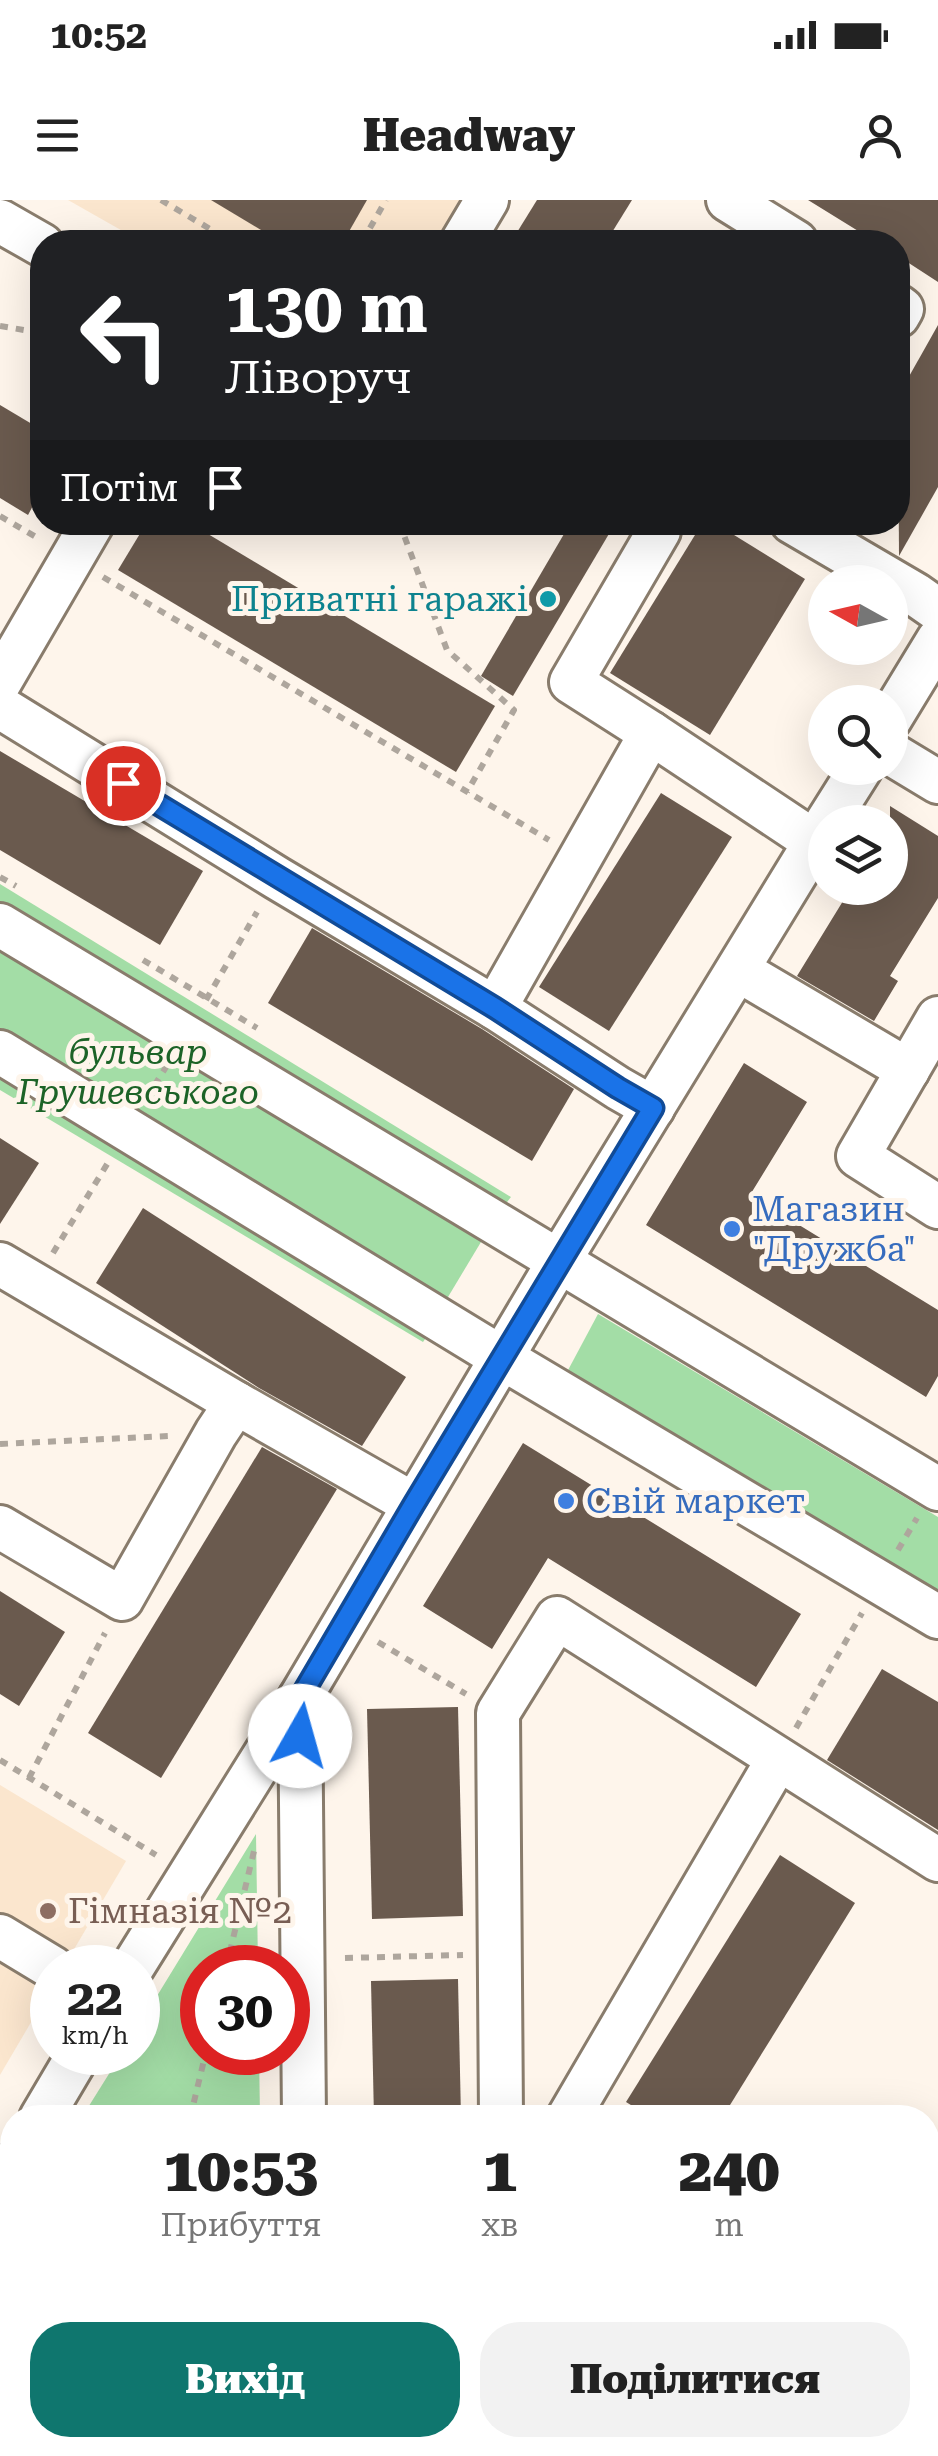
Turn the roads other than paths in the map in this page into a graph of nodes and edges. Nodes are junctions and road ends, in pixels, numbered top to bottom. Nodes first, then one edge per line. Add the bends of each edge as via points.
1 (487, 200) edge
2 (728, 200) edge
3 (0, 221) edge
4 (469, 230) edge
5 (777, 230) edge
6 (30, 237) edge
7 (656, 535) edge
8 (814, 535) edge
9 (83, 540) edge
10 (938, 610) edge
11 (938, 640) edge
12 (0, 682) edge
13 (908, 689) edge
14 (0, 707) edge
15 (651, 733) junction
16 (908, 763) edge
17 (938, 782) edge
18 (808, 822) edge
19 (808, 855) edge
20 (0, 925) edge
21 (738, 970) junction
22 (495, 1008) junction
23 (935, 1030) edge
24 (0, 1052) edge
25 (908, 1070) junction
26 (653, 1108) junction
27 (938, 1207) edge
28 (559, 1262) junction
29 (17, 1274) edge
30 (502, 1358) junction
31 (226, 1418) junction
32 (938, 1489) edge
33 (414, 1504) junction
34 (0, 1527) edge
35 (938, 1617) edge
36 (300, 1698) junction
37 (778, 1758) junction
38 (938, 1860) edge
39 (0, 1936) edge
40 (146, 1945) edge
41 (30, 1954) edge
42 (66, 2075) edge
43 (49, 2105) edge
44 (304, 2105) edge
45 (501, 2105) edge
46 (576, 2105) edge

1 - 4 street
2 - 5 street
3 - 6 street
7 - 15 street via 571,682
8 - 10 street
9 - 12 street
11 - 13 street
14 - 22 street
15 - 18 street
15 - 22 street
16 - 17 street
19 - 21 street
20 - 28 street
21 - 25 street
21 - 26 street
22 - 26 street
23 - 25 street
24 - 30 street
25 - 27 street via 858,1156
26 - 28 street
28 - 30 street
28 - 32 street
29 - 31 street
30 - 33 street
30 - 35 street
31 - 33 street
31 - 34 street via 122,1599
33 - 36 street
36 - 40 street
36 - 44 street
37 - 38 street
37 - 45 street via 557,1618 498,1713
37 - 46 street
39 - 41 street
42 - 43 street

